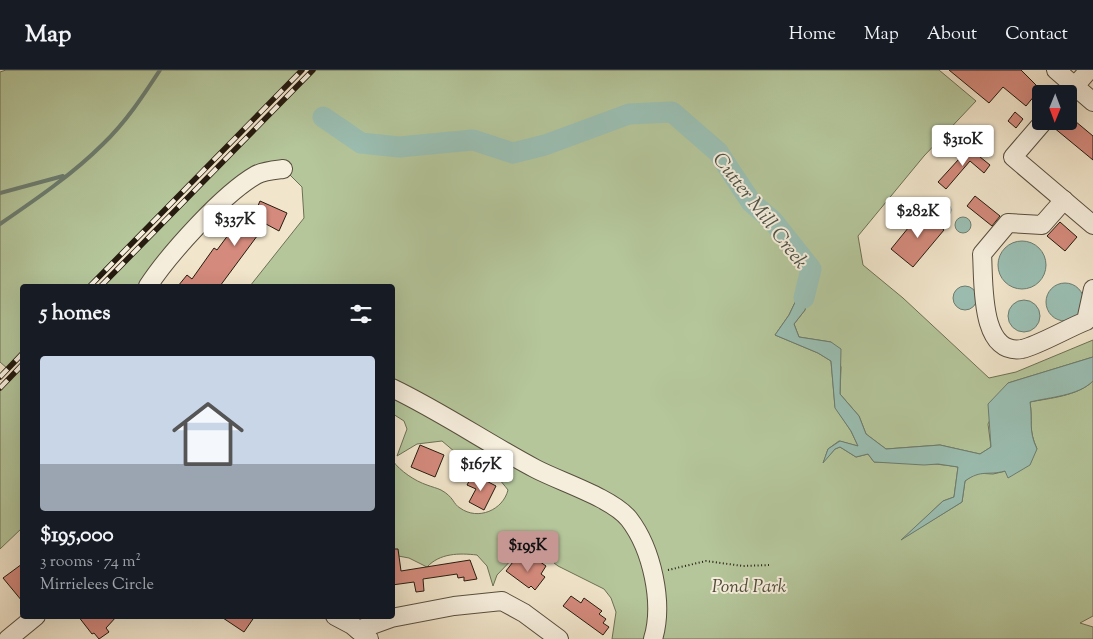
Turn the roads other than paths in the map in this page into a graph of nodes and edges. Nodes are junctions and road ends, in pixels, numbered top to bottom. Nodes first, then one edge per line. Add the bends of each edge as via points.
1 (1056, 70) edge
2 (1088, 70) edge
3 (1067, 85) edge
4 (1075, 85) edge
5 (1078, 94) edge
6 (1093, 102) edge
7 (1036, 130) edge
8 (283, 170) dead end
9 (1064, 200) junction
10 (1093, 225) edge
11 (149, 284) edge
12 (1093, 289) edge
13 (395, 390) edge
14 (395, 617) edge
15 (32, 619) edge
16 (340, 619) edge
17 (389, 619) edge
18 (363, 634) edge
19 (8, 639) edge
20 (560, 639) edge
21 (653, 639) edge

1 - 3 street
2 - 4 street
5 - 6 street
7 - 9 street via 1013,157
8 - 11 street via 257,175 223,201 164,262
9 - 10 street
9 - 12 street via 1042,225 1008,223 982,254 989,328 1002,344 1022,348 1086,321
13 - 21 street via 537,469 621,511 641,536 652,574 658,624
14 - 20 street via 502,601
15 - 19 street
16 - 18 street
17 - 18 street

